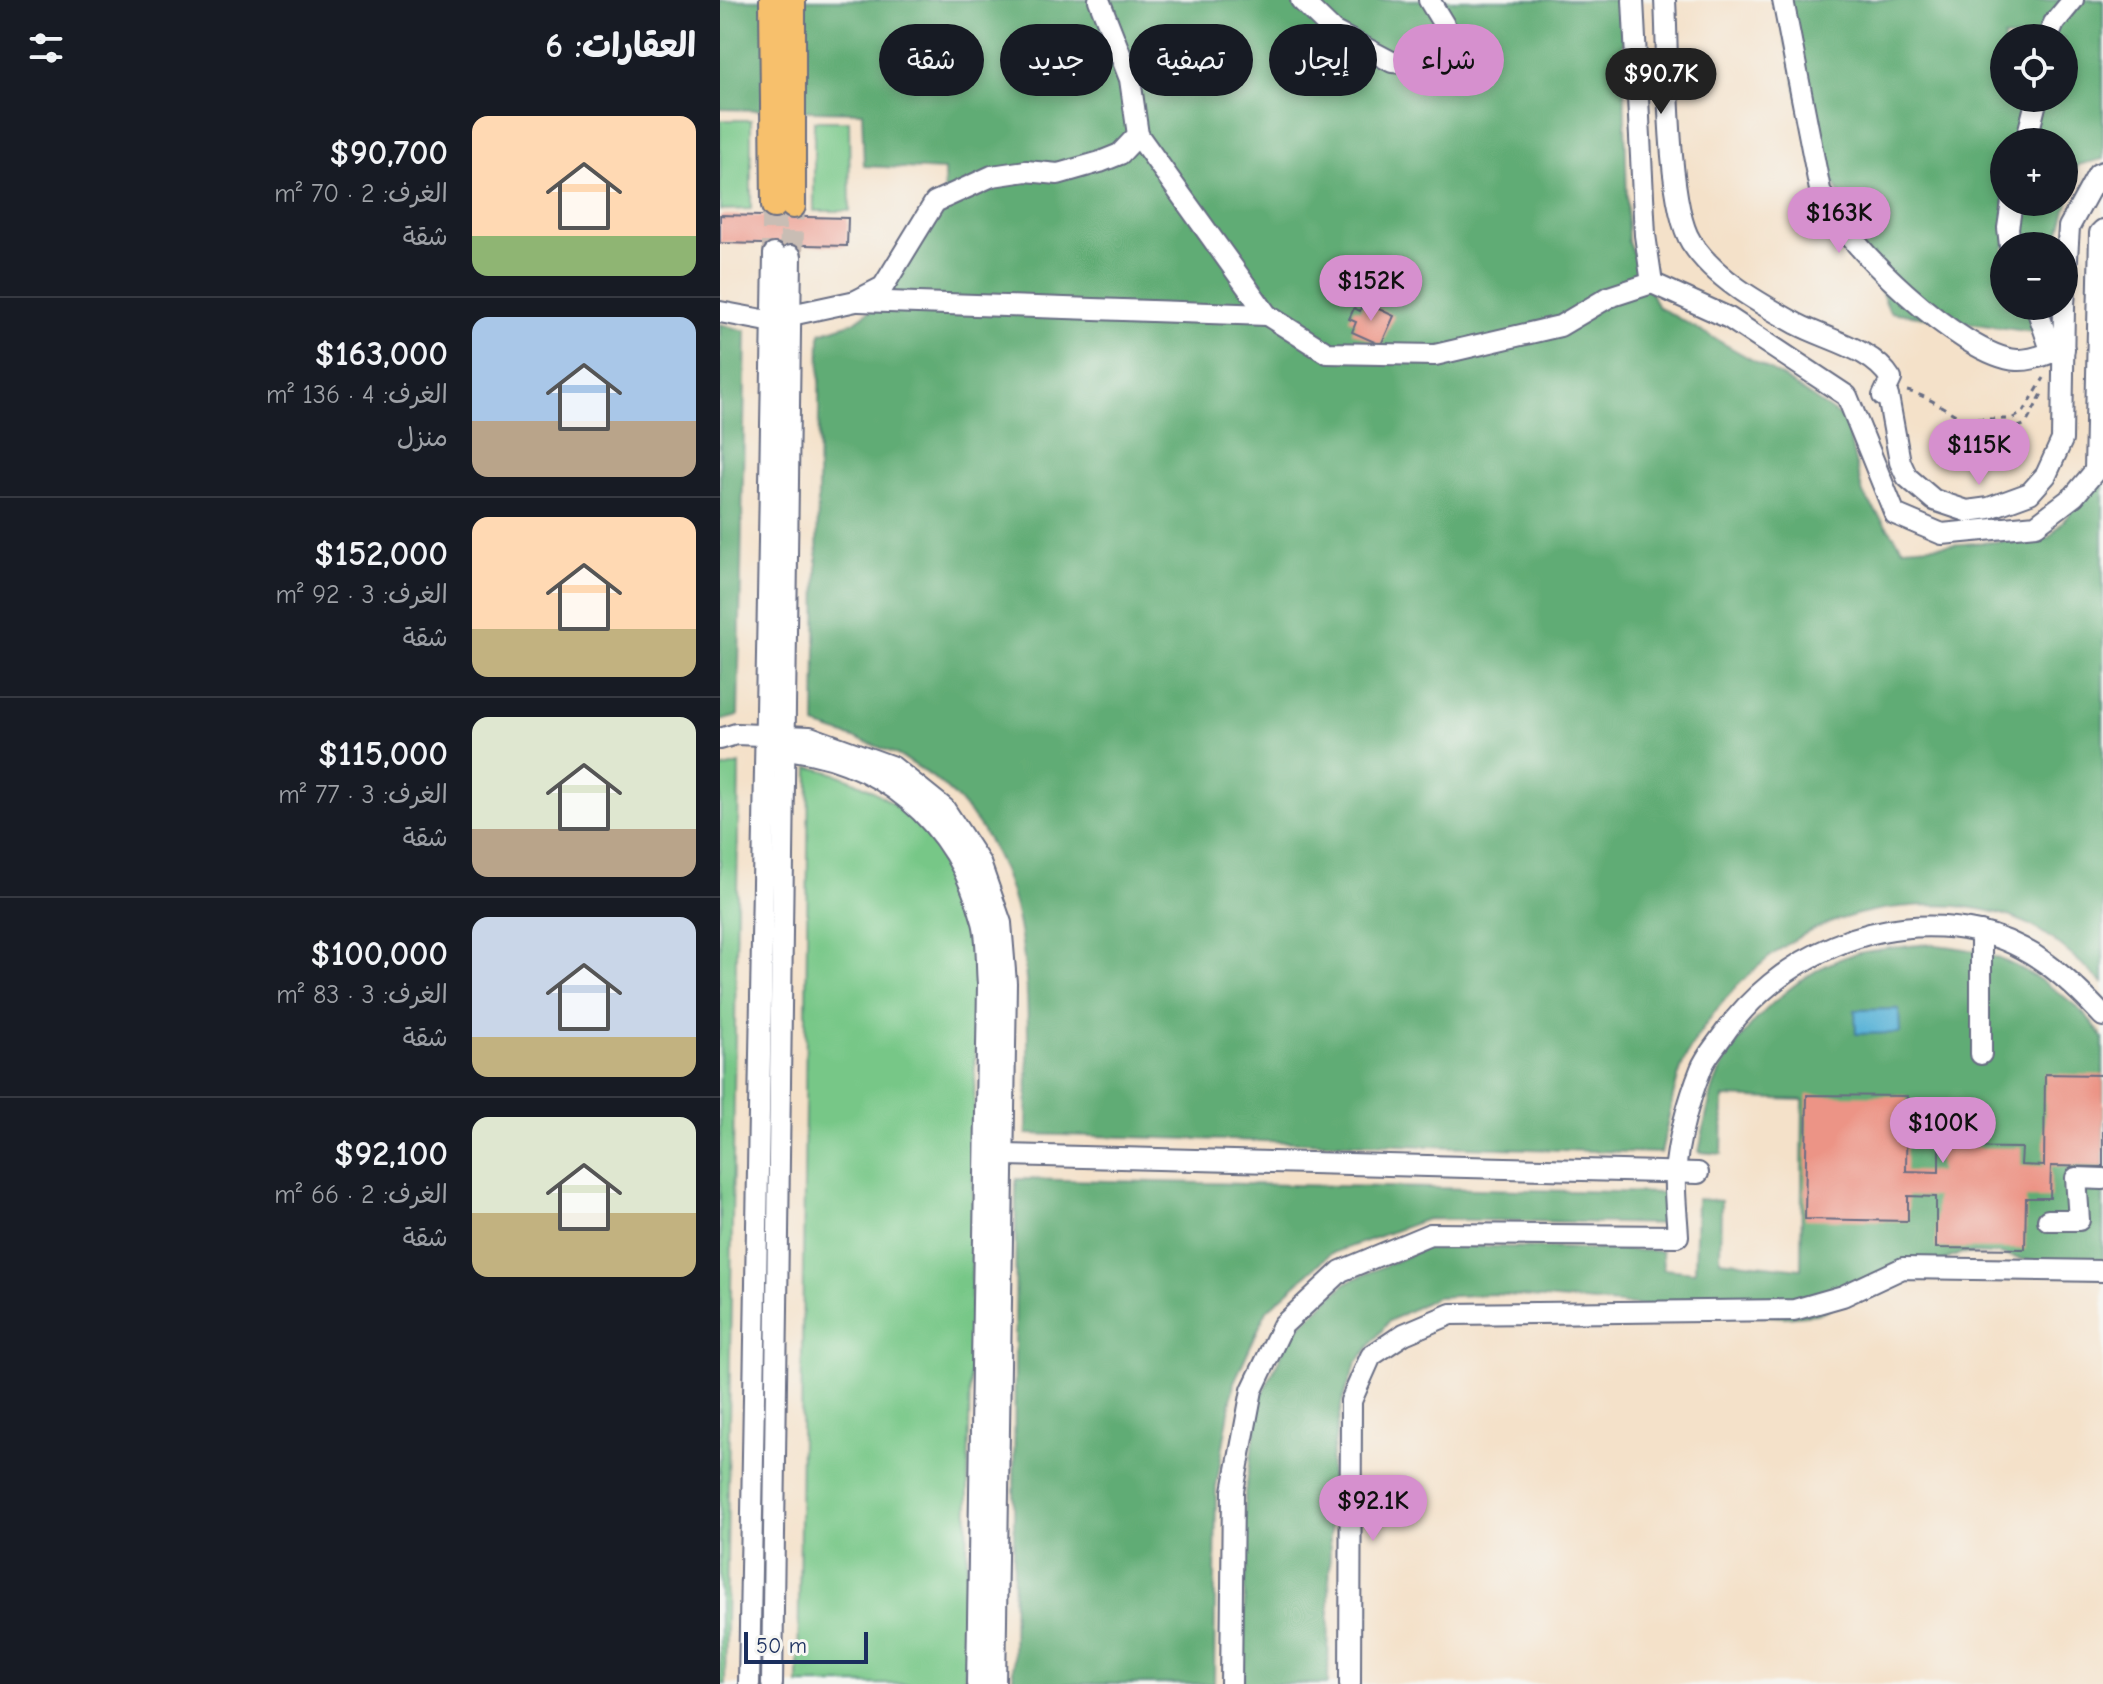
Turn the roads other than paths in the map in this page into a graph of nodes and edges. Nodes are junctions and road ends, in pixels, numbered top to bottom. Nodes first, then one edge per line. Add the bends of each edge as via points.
1 (772, 0) edge
2 (793, 0) edge
3 (1099, 0) edge
4 (1301, 0) edge
5 (1429, 0) edge
6 (1633, 0) edge
7 (1665, 0) edge
8 (1783, 0) edge
9 (2073, 0) edge
10 (2054, 24) edge
11 (1138, 135) junction
12 (2103, 172) edge
13 (2103, 230) edge
14 (2069, 232) edge
15 (783, 255) tunnel mouth
16 (1652, 283) junction
17 (856, 301) junction
18 (720, 312) edge
19 (1267, 315) junction
20 (782, 318) junction
21 (2043, 320) edge
22 (2062, 320) edge
23 (2058, 353) junction
24 (720, 739) edge
25 (777, 742) junction
26 (720, 749) edge
27 (1981, 932) junction
28 (2103, 1016) edge
29 (1981, 1054) dead end
30 (1004, 1155) junction
31 (1675, 1173) junction
32 (1698, 1173) dead end
33 (2103, 1179) edge
34 (2048, 1220) dead end
35 (2103, 1271) edge
36 (749, 1684) edge
37 (772, 1684) edge
38 (977, 1684) edge
39 (995, 1684) edge
40 (1231, 1684) edge
41 (1350, 1684) edge

1 - 2 main road via 783,206
3 - 11 street via 1130,79
4 - 5 street via 1333,31 1392,62 1439,66 1452,38
6 - 16 street
7 - 23 street via 1677,198 1689,239 1720,273 1770,309 1876,362 1891,379 1883,396 1888,396 1893,440 1907,477 1934,500 1967,511 2030,493 2046,475 2062,440
8 - 23 street via 1820,190 1831,214 1949,330 2015,360
9 - 10 street
11 - 17 street via 1120,154 1100,162 1058,174 992,176 935,202 883,287
11 - 19 street
12 - 14 street
13 - 16 street via 2095,471 2074,496 2036,525 2012,529 1942,534 1895,514 1847,396 1729,318
15 - 20 street
16 - 19 street via 1609,297 1560,326 1435,355 1327,353
17 - 19 street
17 - 20 street
18 - 20 street
20 - 25 street
21 - 23 street
22 - 23 street
24 - 25 street via 736,734
25 - 26 street
25 - 30 street via 810,737 893,767 944,808 980,863 1001,923 1006,983
25 - 36 street
25 - 37 street
25 - 38 street via 885,781 931,819 965,869 984,925 988,984
27 - 28 street via 2032,953 2071,981
27 - 29 street
27 - 31 street via 1926,926 1855,937 1810,955 1775,979 1736,1015 1701,1067
30 - 31 street
30 - 39 street
31 - 32 street
31 - 40 street via 1678,1236 1430,1234 1341,1271 1283,1325 1252,1390 1233,1491
33 - 34 street via 2076,1178 2079,1220
35 - 41 street via 1903,1268 1843,1296 1794,1310 1451,1314 1404,1334 1371,1356 1351,1401

